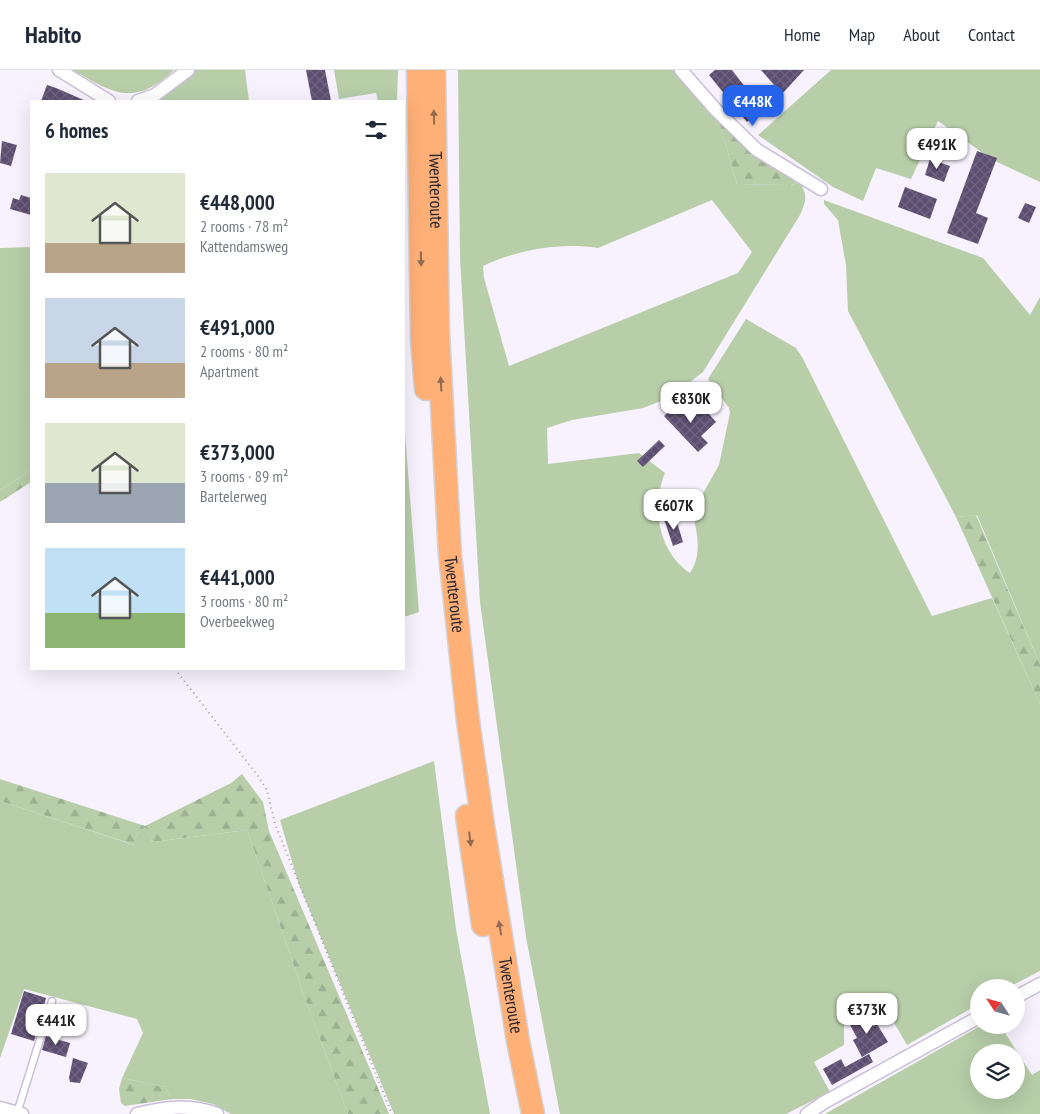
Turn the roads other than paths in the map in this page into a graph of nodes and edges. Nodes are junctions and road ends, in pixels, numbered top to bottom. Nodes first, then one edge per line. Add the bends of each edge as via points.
1 (59, 70) edge
2 (188, 70) edge
3 (418, 70) edge
4 (434, 70) edge
5 (681, 70) edge
6 (107, 100) edge
7 (141, 100) edge
8 (821, 189) dead end
9 (1040, 984) edge
10 (1025, 992) edge
11 (52, 1001) dead end
12 (970, 1023) edge
13 (0, 1108) edge
14 (20, 1113) edge
15 (137, 1114) edge
16 (217, 1114) edge
17 (517, 1114) edge
18 (533, 1114) edge
19 (807, 1114) edge

1 - 6 street
2 - 7 street via 155,95
3 -> 17 highway, Twenteroute via 422,339 438,561 472,857
18 -> 4 highway, Twenteroute via 480,806 450,556 438,333
5 - 8 street via 757,150
9 - 10 street
11 - 14 lane
12 - 19 street via 823,1102
13 - 14 street
15 - 16 street via 176,1107

